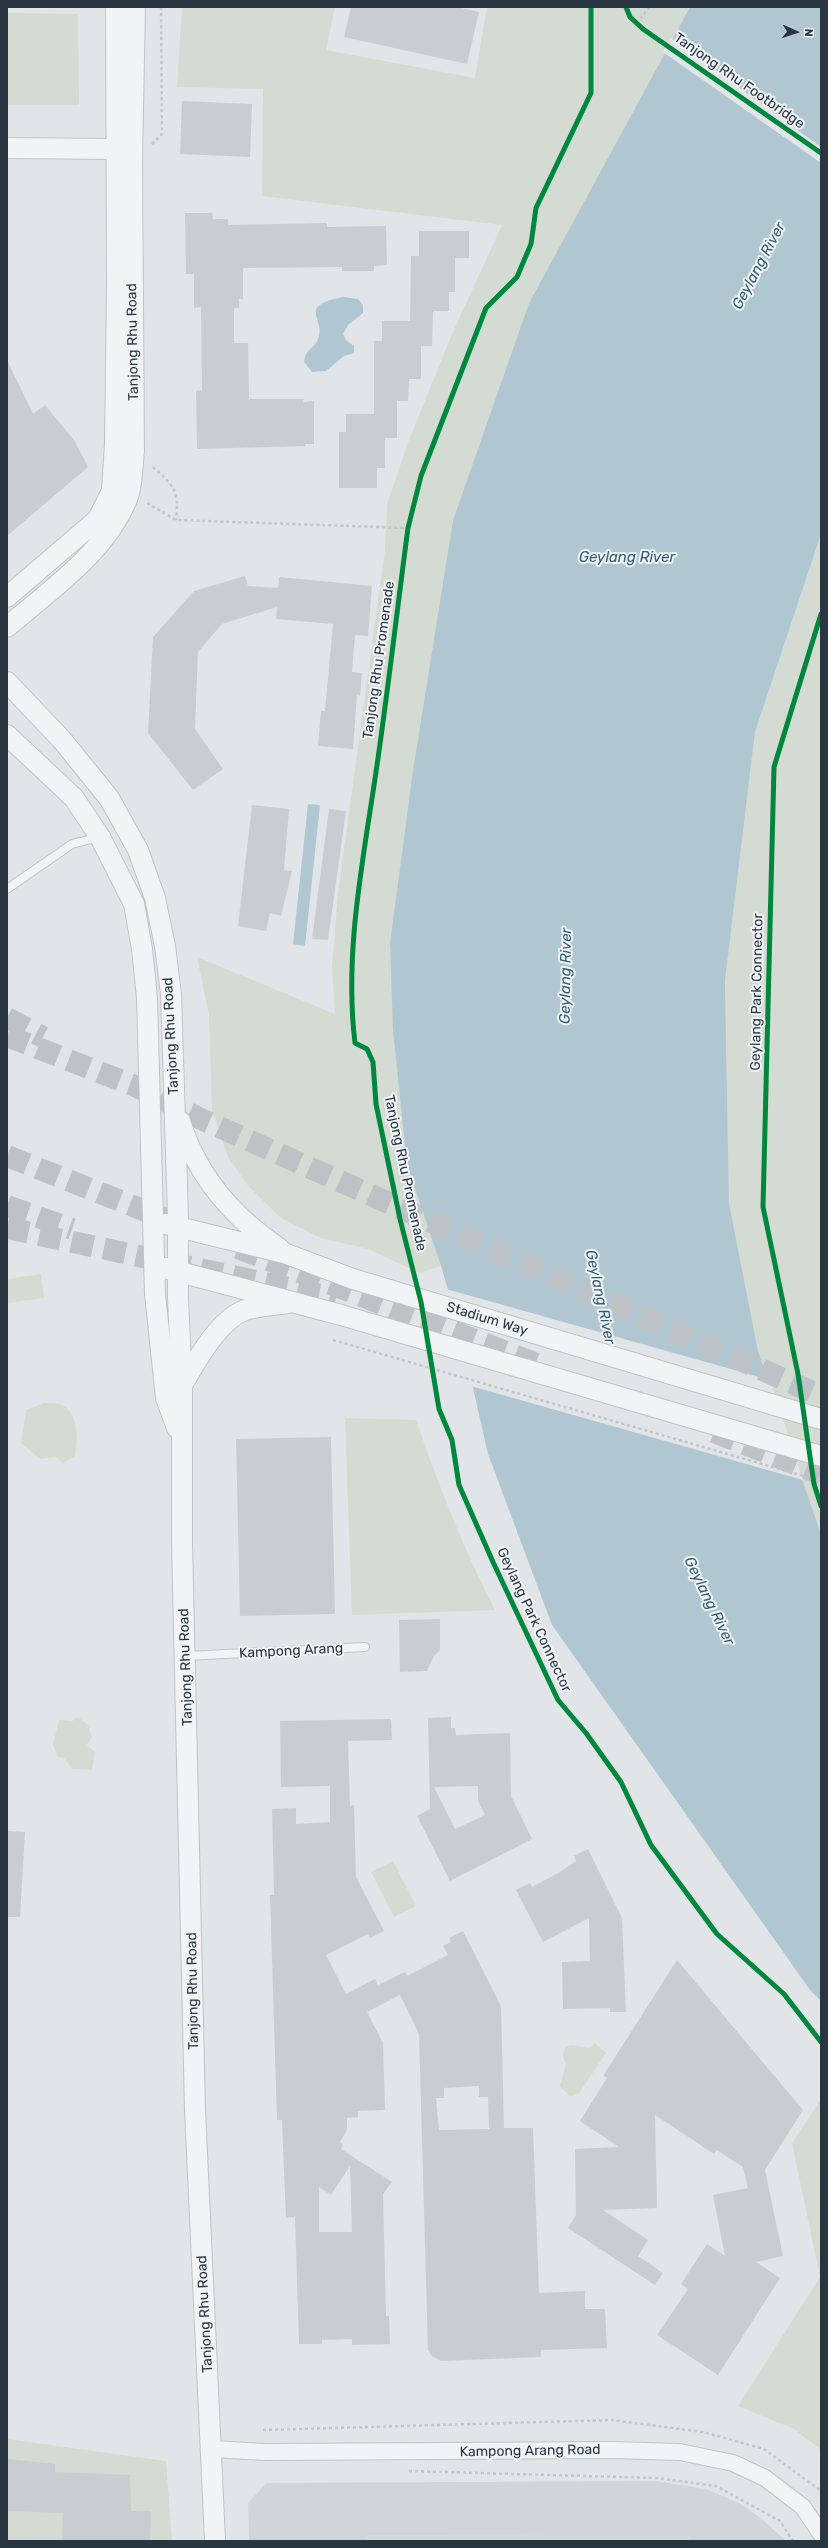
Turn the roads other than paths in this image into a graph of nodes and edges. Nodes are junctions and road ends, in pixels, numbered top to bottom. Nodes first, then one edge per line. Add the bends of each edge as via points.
1 (116, 7) edge
2 (135, 7) edge
3 (132, 133) junction
4 (7, 148) edge
5 (115, 149) junction
6 (104, 525) junction
7 (7, 597) edge
8 (7, 627) edge
9 (7, 682) edge
10 (7, 735) edge
11 (100, 837) junction
12 (7, 889) edge
13 (174, 1103) junction
14 (154, 1221) junction
15 (178, 1227) junction
16 (284, 1253) junction
17 (153, 1266) junction
18 (177, 1270) junction
19 (294, 1302) junction
20 (182, 1385) junction
21 (821, 1419) edge
22 (181, 1440) junction
23 (816, 1462) edge
24 (365, 1647) dead end
25 (186, 1656) junction
26 (212, 2449) junction
27 (821, 2534) edge
28 (215, 2541) edge

1 - 5 street, Tanjong Rhu Road
2 - 3 street, Tanjong Rhu Road
3 - 5 street
3 - 6 street, Tanjong Rhu Road via 134,443 128,498
4 - 5 street
5 - 6 street, Tanjong Rhu Road via 115,444 112,491
6 - 7 street, Tanjong Rhu Road
6 - 8 street, Tanjong Rhu Road via 74,568
9 - 13 street, Tanjong Rhu Road via 62,740 109,798 138,850 155,898 165,946 171,994
10 - 11 street, Tanjong Rhu Road via 74,798
11 - 12 lane via 72,844
11 - 14 street, Tanjong Rhu Road via 134,904 142,950 147,998
13 - 15 street, Tanjong Rhu Road
13 - 16 street via 185,1137 210,1184 237,1214
14 - 15 street, Stadium Way
14 - 17 street, Tanjong Rhu Road
15 - 16 street, Stadium Way
15 - 18 street, Tanjong Rhu Road
16 - 21 street, Stadium Way via 353,1279
17 - 18 street
17 - 22 street, Tanjong Rhu Road via 166,1398
18 - 19 street
18 - 20 street, Tanjong Rhu Road
19 - 20 street via 244,1310 224,1325 205,1348
19 - 23 street, bridge
20 - 22 street, Tanjong Rhu Road
22 - 25 street, Tanjong Rhu Road
24 - 25 lane, Kampong Arang
25 - 26 street, Tanjong Rhu Road via 196,2110
26 - 27 street, Kampong Arang Road via 265,2452 680,2452 733,2463 766,2478 803,2507
26 - 28 street, Tanjong Rhu Road

